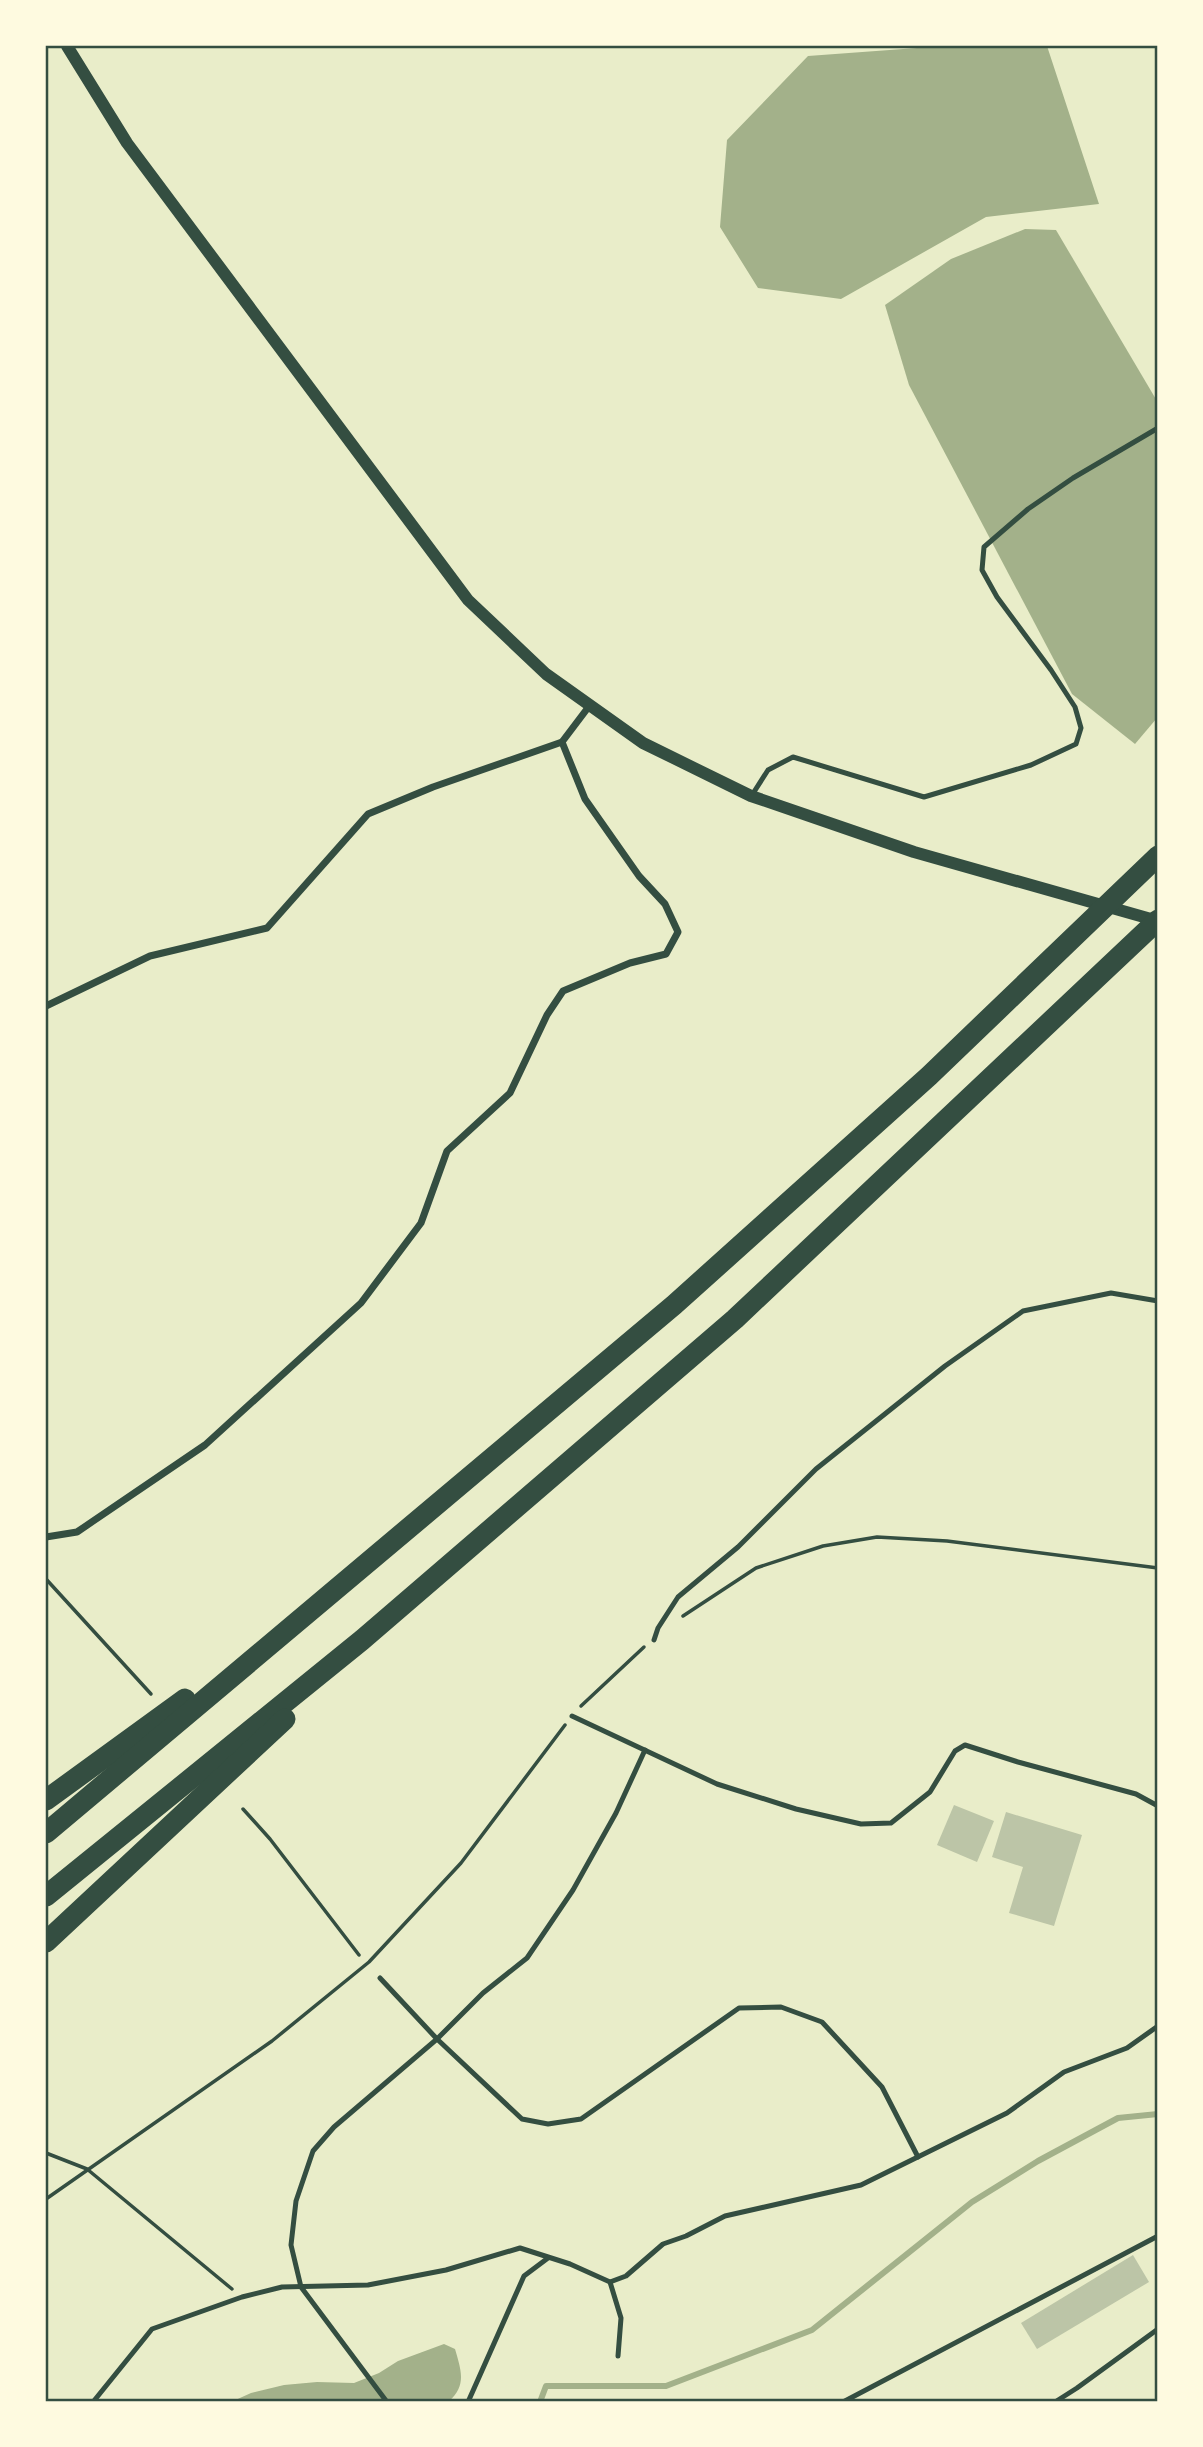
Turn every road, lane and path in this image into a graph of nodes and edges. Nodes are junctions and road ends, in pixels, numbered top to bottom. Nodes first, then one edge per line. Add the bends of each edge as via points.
1 (67, 46) edge
2 (1157, 428) edge
3 (590, 705) junction
4 (562, 742) junction
5 (751, 796) junction
6 (1157, 856) edge
7 (1157, 920) edge
8 (46, 1006) edge
9 (1157, 1301) edge
10 (46, 1537) edge
11 (457, 1558) junction
12 (1157, 1569) edge
13 (46, 1579) edge
14 (323, 1600) junction
15 (682, 1616) dead end
16 (654, 1640) joint
17 (151, 1694) dead end
18 (572, 1716) junction
19 (645, 1749) junction
20 (46, 1800) edge
21 (1157, 1806) edge
22 (243, 1809) dead end
23 (46, 1833) edge
24 (46, 1896) edge
25 (46, 1942) edge
26 (359, 1955) dead end
27 (380, 1978) dead end
28 (1157, 2026) edge
29 (437, 2039) junction
30 (46, 2152) edge
31 (918, 2157) junction
32 (87, 2169) junction
33 (46, 2199) edge
34 (1157, 2236) edge
35 (548, 2258) junction
36 (610, 2282) junction
37 (301, 2287) junction
38 (242, 2297) junction
39 (1157, 2329) edge
40 (618, 2356) dead end
41 (93, 2402) edge
42 (387, 2402) edge
43 (468, 2402) edge
44 (843, 2402) edge
45 (1055, 2402) edge

1 - 3 street via 127,143 468,600 545,674
2 - 5 lane via 1073,478 984,547 982,570 997,597 1075,707 1081,728 1076,744 1031,765 924,797 793,757 768,770
3 - 4 street
3 - 5 street via 643,743
4 - 8 street via 368,814 267,928 150,956
4 - 10 street via 585,799 639,876 665,904 678,932 666,954 630,963 563,991 510,1093 447,1151 421,1223 361,1303 205,1445 78,1532
5 - 7 street via 914,852
6 - 14 highway via 929,1076 674,1305
7 - 11 highway via 735,1319
9 - 16 lane via 1111,1293 1023,1311 945,1366 816,1469 738,1547 678,1597
11 - 24 highway
11 - 25 highway
12 - 15 path via 947,1541 877,1537 823,1546 756,1568
13 - 17 path
14 - 20 highway
14 - 23 highway
16 - 18 path
18 - 19 lane
18 - 32 path via 461,1863 369,1962 272,2041
19 - 21 lane via 717,1784 796,1810 861,1824 891,1823 930,1792 955,1751 965,1745 1136,1794
19 - 29 lane via 573,1890 527,1958
22 - 26 path
27 - 29 lane
28 - 31 lane via 1127,2048 1065,2072 1007,2113
29 - 31 lane via 522,2119 548,2124 582,2119 739,2008 781,2007 822,2022 882,2087
29 - 37 lane via 334,2127 313,2151 296,2201 292,2245
30 - 32 path
31 - 36 lane via 861,2185 725,2216 663,2244 626,2276
32 - 33 path
32 - 38 path
34 - 44 lane
35 - 36 lane
35 - 37 lane via 520,2248 446,2270 368,2285
35 - 43 lane via 524,2276
36 - 40 lane via 621,2318
37 - 38 lane
37 - 42 lane
38 - 41 lane via 152,2329
39 - 45 lane

